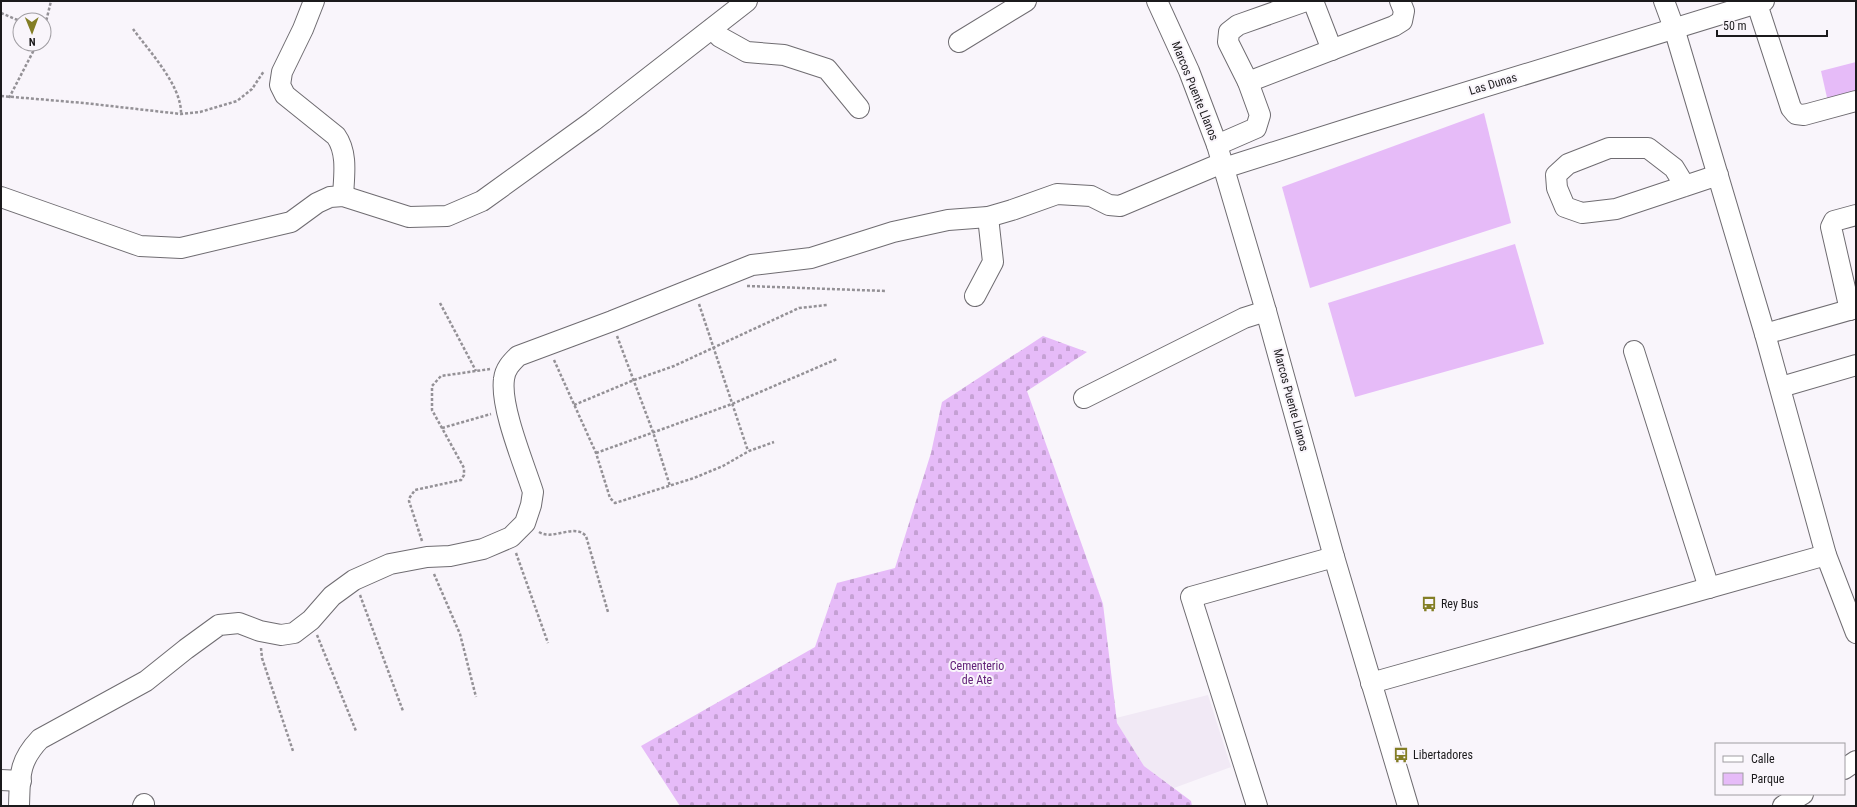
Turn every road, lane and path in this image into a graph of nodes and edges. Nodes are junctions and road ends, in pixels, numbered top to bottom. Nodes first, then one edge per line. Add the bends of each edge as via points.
1 (50, 1) edge
2 (314, 1) edge
3 (747, 1) edge
4 (1026, 1) edge
5 (1157, 1) edge
6 (1306, 1) edge
7 (1313, 1) edge
8 (1400, 1) edge
9 (1664, 1) edge
10 (1760, 2) edge
11 (48, 12) edge
12 (1, 13) edge
13 (12, 18) edge
14 (712, 28) junction
15 (1674, 28) junction
16 (133, 29) dead end
17 (959, 42) dead end
18 (1332, 50) junction
19 (33, 52) edge
20 (267, 66) dead end
21 (1248, 82) junction
22 (1, 96) edge
23 (9, 98) junction
24 (1856, 102) edge
25 (859, 108) dead end
26 (181, 114) junction
27 (1221, 159) junction
28 (1718, 175) junction
29 (1685, 186) junction
30 (343, 196) junction
31 (1, 197) edge
32 (1856, 214) edge
33 (988, 217) junction
34 (741, 286) dead end
35 (693, 289) junction
36 (886, 291) dead end
37 (975, 296) dead end
38 (440, 303) dead end
39 (827, 305) dead end
40 (1853, 309) edge
41 (1266, 311) junction
42 (612, 321) junction
43 (1766, 334) junction
44 (548, 345) junction
45 (714, 349) junction
46 (1634, 351) dead end
47 (838, 359) dead end
48 (1856, 365) edge
49 (508, 366) junction
50 (476, 371) junction
51 (634, 380) junction
52 (1780, 387) junction
53 (1084, 398) dead end
54 (732, 404) junction
55 (574, 405) junction
56 (506, 409) junction
57 (442, 428) junction
58 (653, 432) junction
59 (774, 442) dead end
60 (748, 451) junction
61 (596, 453) junction
62 (670, 486) junction
63 (525, 523) junction
64 (510, 537) junction
65 (1826, 555) junction
66 (427, 557) junction
67 (1334, 557) junction
68 (354, 580) junction
69 (1709, 588) junction
70 (608, 612) dead end
71 (311, 620) junction
72 (260, 631) junction
73 (1856, 633) edge
74 (548, 643) dead end
75 (1371, 683) junction
76 (476, 697) dead end
77 (403, 710) dead end
78 (356, 731) dead end
79 (293, 751) dead end
80 (1856, 761) edge
81 (1845, 768) edge
82 (1, 780) edge
83 (20, 781) junction
84 (1801, 795) edge
85 (19, 806) edge
86 (1257, 806) edge
87 (1408, 806) edge
88 (1783, 806) edge

1 - 11 path
2 - 30 street via 282,72 280,85 285,95 336,136 341,144 344,163
3 - 14 street
4 - 17 street
5 - 27 street, Marcos Puente Llanos via 1189,71
6 - 21 street via 1238,25 1229,32 1228,42
7 - 18 street
8 - 18 street via 1404,11 1402,21
9 - 15 street
10 - 15 street, Las Dunas
10 - 24 street via 1790,108 1796,114 1804,115
12 - 13 path
14 - 25 street via 720,37 747,52 784,55 827,69
14 - 30 street via 593,121 482,201 447,216 409,217
15 - 27 street, Las Dunas via 1360,124
15 - 28 street
16 - 26 path via 171,82 181,105
18 - 21 street
19 - 23 path
20 - 26 path via 252,89 237,101 200,112
21 - 27 street via 1260,115 1256,128
22 - 23 path
23 - 26 path
27 - 33 street via 1120,206 1109,205 1091,196 1057,194
27 - 41 street, Marcos Puente Llanos
28 - 29 street
28 - 43 street
29 - 29 street via 1674,168 1648,148 1609,148 1568,164 1556,175 1557,188 1566,207 1582,213 1616,209
30 - 31 street via 330,197 317,203 291,222 182,248 140,246
32 - 40 street via 1834,221 1831,227
33 - 35 street via 948,220 893,232 811,258 752,265
33 - 37 street via 993,262
34 - 36 path
35 - 42 street
35 - 45 path
38 - 50 path
39 - 45 path via 799,308
40 - 43 street
41 - 53 street via 1244,318
41 - 67 street, Marcos Puente Llanos
42 - 44 street
42 - 51 path
43 - 52 street
44 - 49 street via 518,356
44 - 55 path
45 - 51 path
45 - 54 path
46 - 69 street
47 - 54 path
48 - 52 street
49 - 50 path
49 - 56 street via 504,378 503,397
50 - 57 path via 441,376 432,386 432,410
51 - 55 path
51 - 58 path
52 - 65 street
54 - 58 path
54 - 60 path
55 - 61 path
56 - 57 path
56 - 63 street via 532,492
57 - 66 path via 464,468 464,475 461,480 415,490 410,497 409,501
58 - 61 path
58 - 62 path
59 - 60 path
60 - 62 path via 723,466
61 - 62 path via 610,498 615,503
63 - 64 street
63 - 70 path via 541,534 553,535 576,531 586,536
64 - 66 street via 482,549 450,556
64 - 74 path
65 - 69 street
65 - 73 street
66 - 68 street via 390,564
66 - 76 path via 460,634
67 - 75 street, Marcos Puente Llanos
67 - 86 street via 1190,596
68 - 71 street via 332,596
68 - 77 path
69 - 75 street
71 - 72 street via 294,633 281,635
71 - 78 path
72 - 79 path via 262,658
72 - 83 street via 239,623 219,625 146,681 40,740 29,751 22,764
75 - 87 street, Marcos Puente Llanos
80 - 81 street
82 - 83 street
83 - 85 street
84 - 88 street

